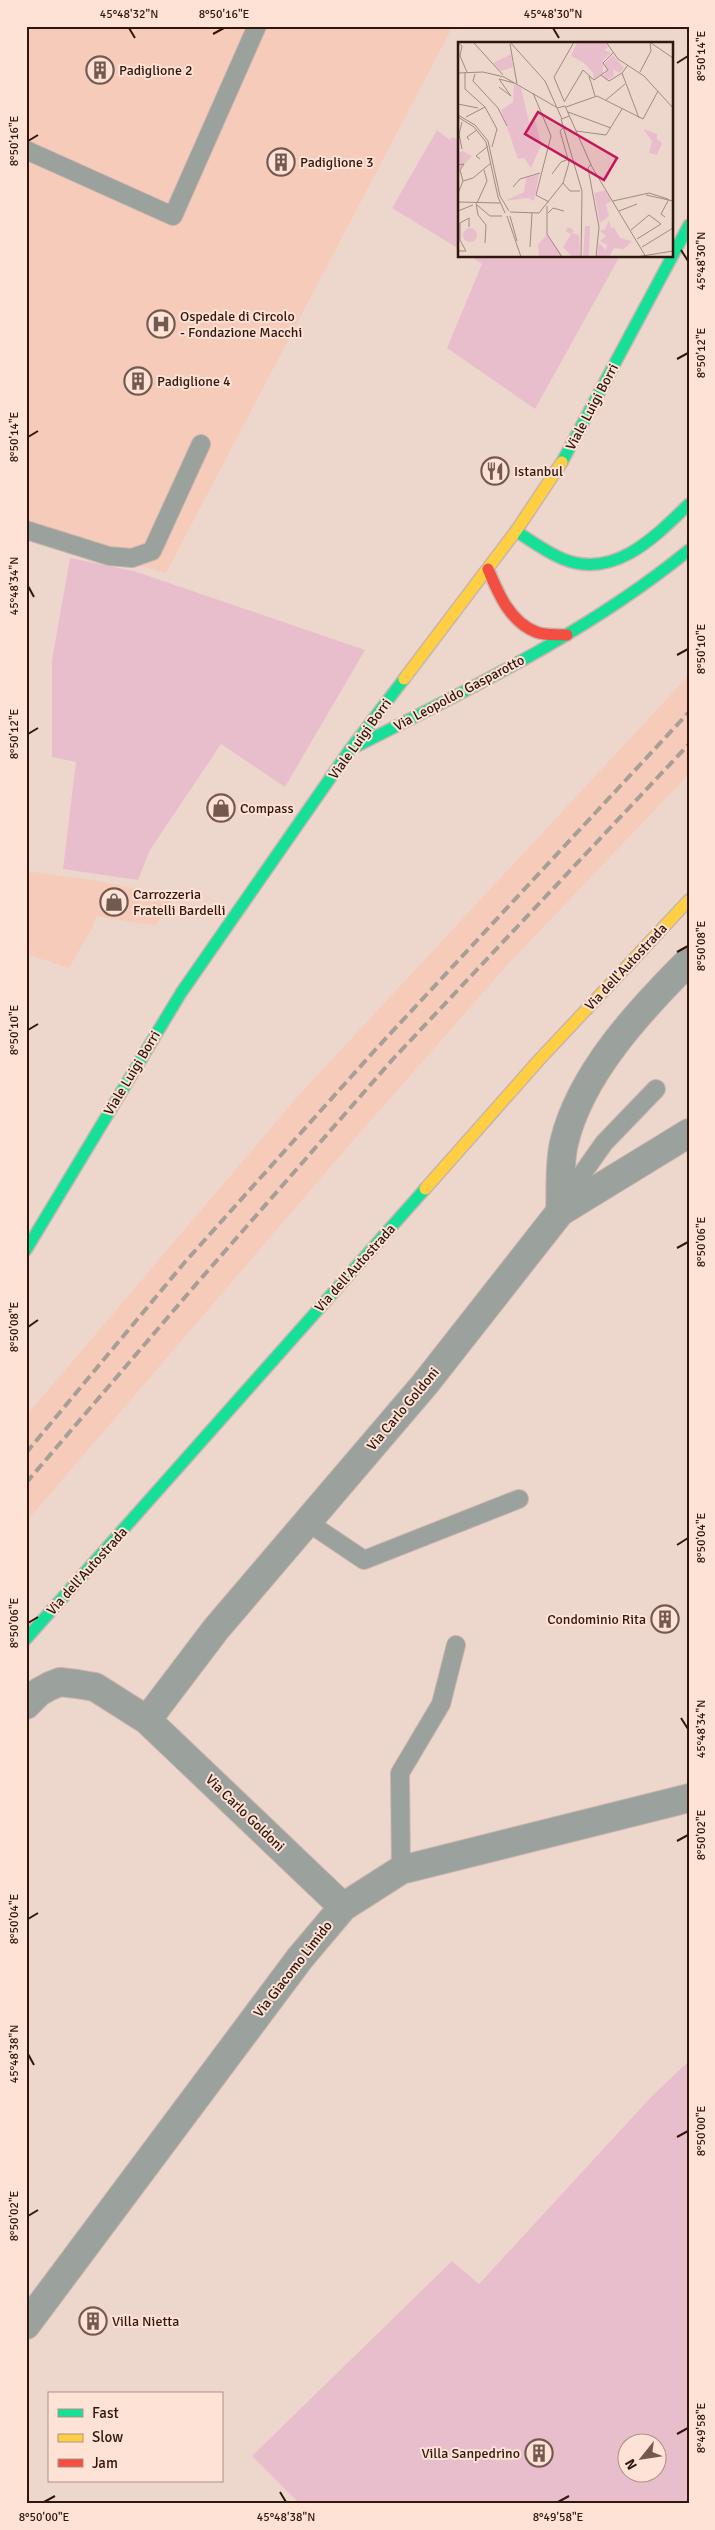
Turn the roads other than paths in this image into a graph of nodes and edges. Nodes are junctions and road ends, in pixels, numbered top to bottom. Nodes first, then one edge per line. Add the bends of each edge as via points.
1 (257, 26) edge
2 (26, 150) edge
3 (689, 225) edge
4 (672, 257) edge
5 (671, 258) edge
6 (201, 444) dead end
7 (689, 504) edge
8 (26, 530) edge
9 (516, 530) junction
10 (689, 550) edge
11 (488, 569) junction
12 (567, 635) junction
13 (349, 750) junction
14 (689, 900) edge
15 (689, 961) edge
16 (656, 1089) dead end
17 (689, 1133) edge
18 (560, 1208) junction
19 (26, 1250) edge
20 (519, 1499) dead end
21 (306, 1521) junction
22 (26, 1639) edge
23 (456, 1645) dead end
24 (26, 1705) edge
25 (147, 1720) junction
26 (689, 1798) edge
27 (400, 1870) junction
28 (343, 1907) junction
29 (26, 2325) edge

1 - 2 lane via 173,216
3 - 4 main road, Viale Luigi Borri
5 - 9 main road, Viale Luigi Borri via 562,464
6 - 8 lane via 152,551 132,558 109,556
7 - 9 main road via 646,545 605,565 585,566 565,560
9 - 11 main road, Viale Luigi Borri
10 - 12 main road, Via Leopoldo Gasparotto via 623,602
11 - 12 main road via 502,602 519,621 536,632
11 - 13 main road, Viale Luigi Borri
12 - 13 main road, Via Leopoldo Gasparotto
13 - 19 main road, Viale Luigi Borri via 180,993
14 - 22 main road, Via dell'Autostrada via 539,1060
15 - 18 street via 613,1046 576,1108 564,1144
16 - 18 lane via 604,1143
17 - 18 street, Via Carlo Goldoni
18 - 21 street, Via Carlo Goldoni via 425,1384
20 - 21 lane via 364,1560
21 - 25 street, Via Carlo Goldoni via 216,1629
23 - 27 lane via 441,1704 400,1773
24 - 25 street, Via Carlo Goldoni via 39,1692 60,1682 95,1687
25 - 28 street, Via Carlo Goldoni
26 - 27 street, Via Giacomo Limido
27 - 28 street, Via Giacomo Limido
28 - 29 street, Via Giacomo Limido via 300,1958

